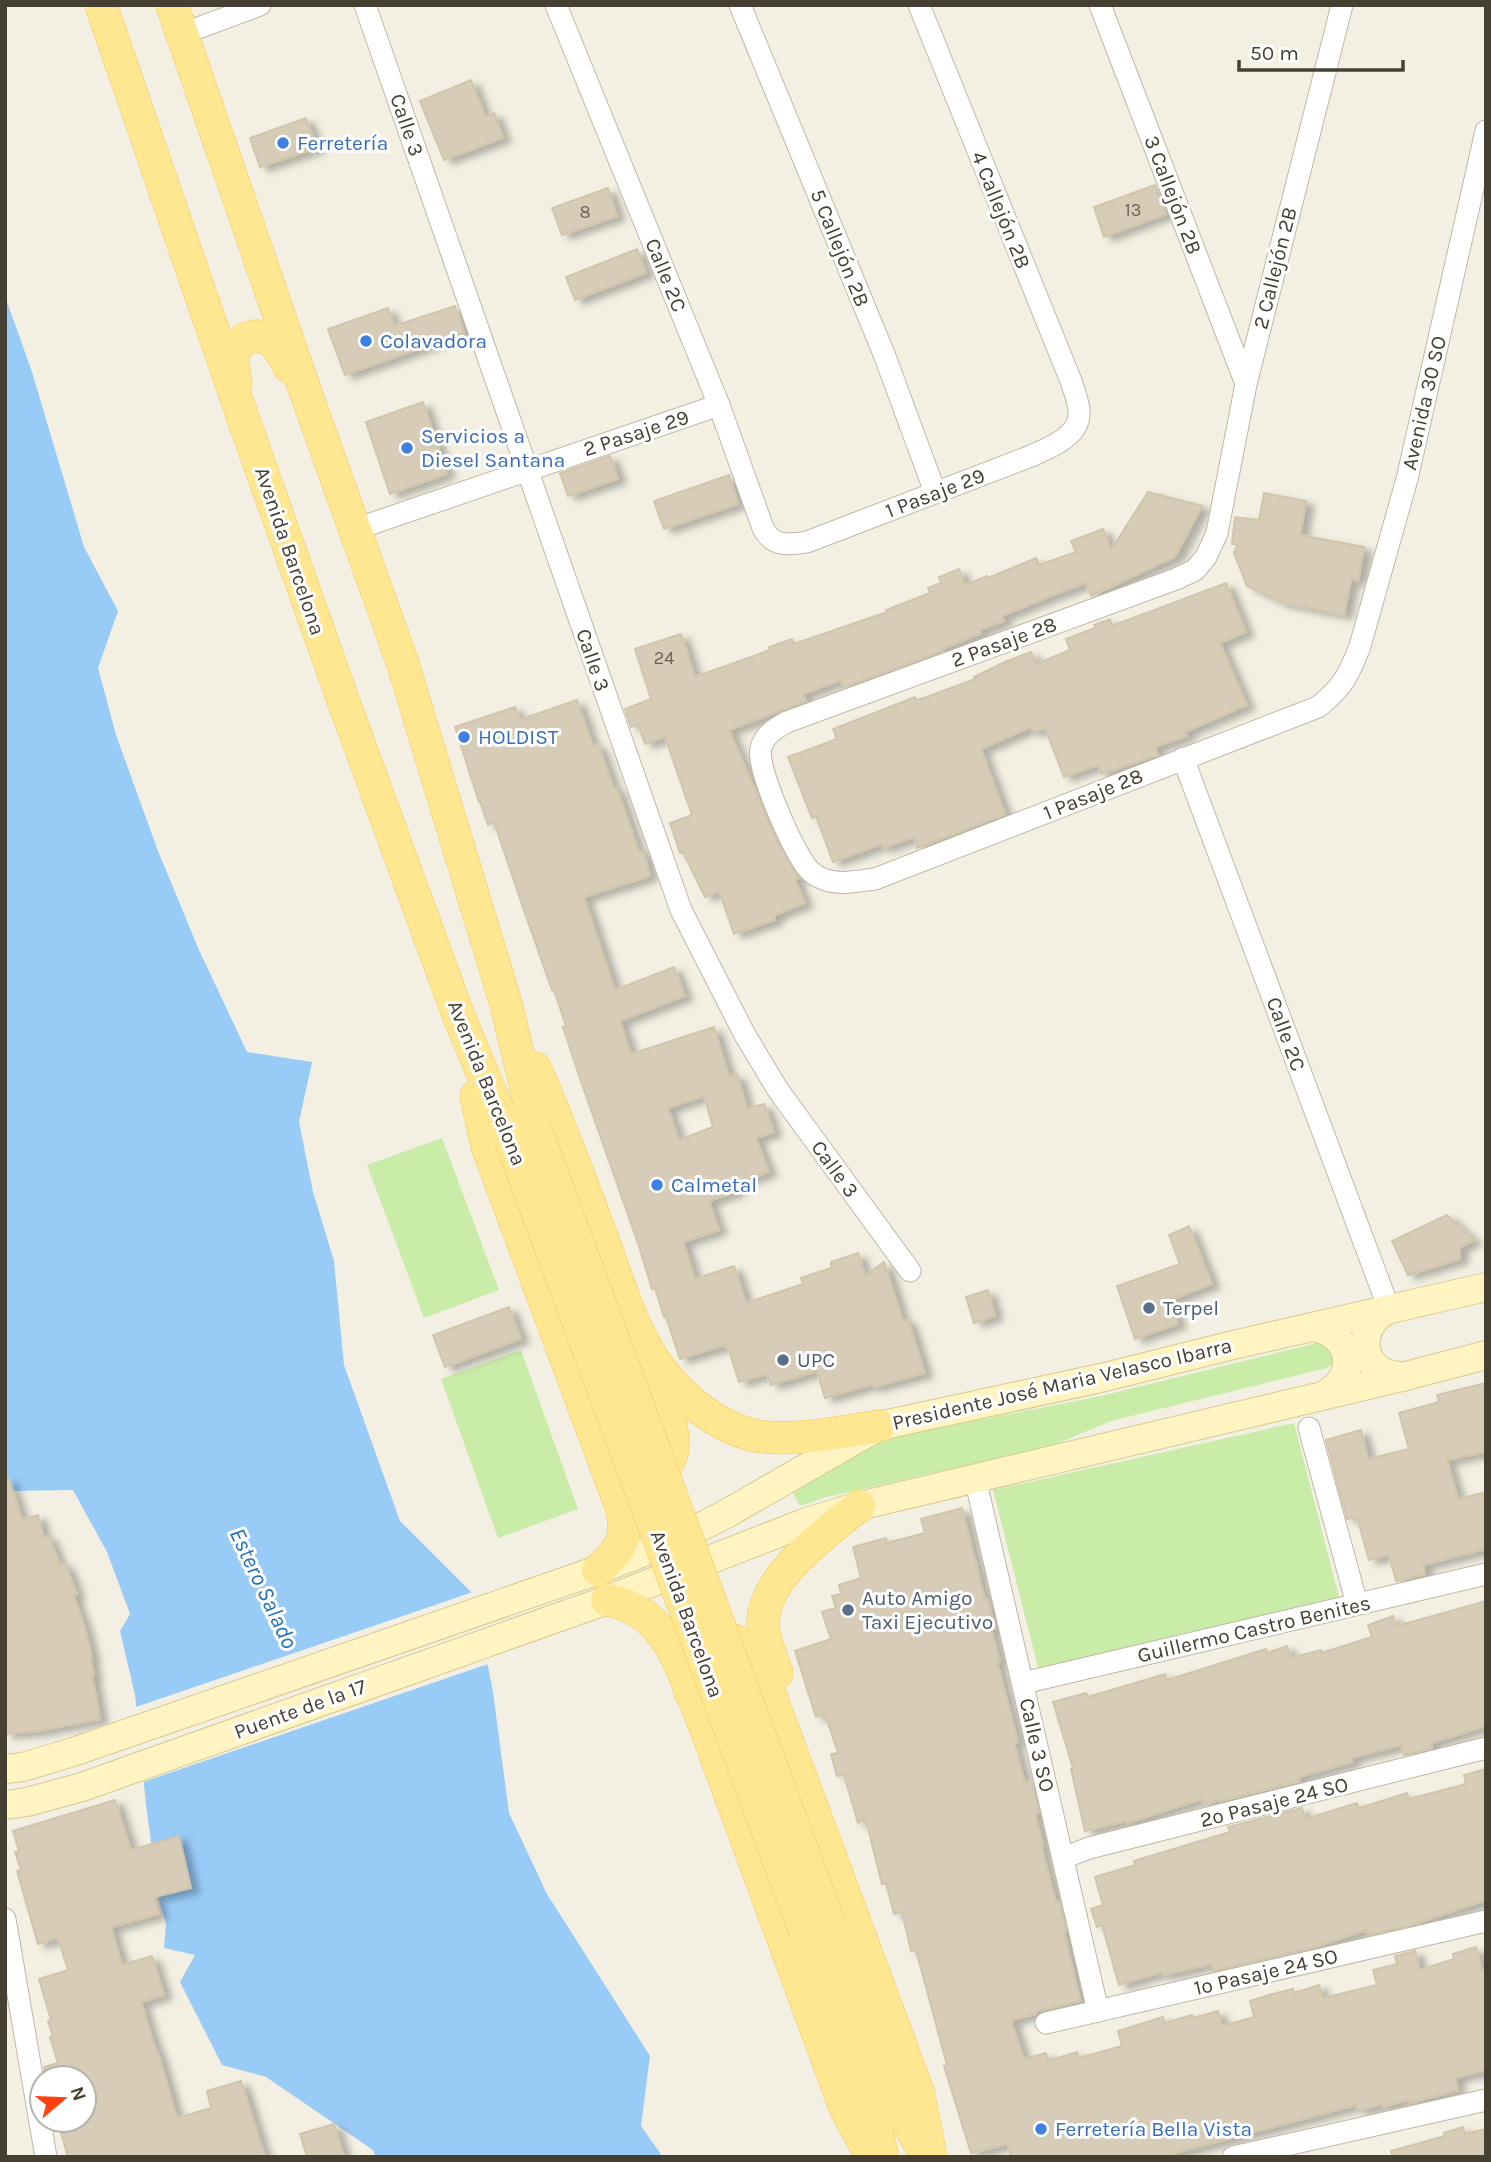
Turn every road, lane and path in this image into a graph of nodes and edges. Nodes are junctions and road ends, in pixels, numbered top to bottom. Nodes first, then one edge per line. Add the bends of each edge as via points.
1 (101, 5) edge
2 (260, 5) edge
3 (365, 5) edge
4 (556, 5) edge
5 (740, 5) edge
6 (919, 5) edge
7 (1100, 5) edge
8 (1342, 5) edge
9 (177, 20) edge
10 (1486, 131) edge
11 (1246, 384) junction
12 (308, 398) junction
13 (719, 405) junction
14 (242, 415) junction
15 (1080, 415) joint
16 (526, 471) junction
17 (935, 492) junction
18 (356, 529) junction
19 (1217, 533) joint
20 (776, 542) joint
21 (1350, 672) joint
22 (1183, 758) junction
23 (821, 878) joint
24 (506, 1004) junction
25 (459, 1017) junction
26 (523, 1135) junction
27 (910, 1271) dead end
28 (1486, 1287) edge
29 (1389, 1309) junction
30 (633, 1320) junction
31 (1311, 1327) junction
32 (1486, 1355) edge
33 (1402, 1377) junction
34 (1326, 1394) junction
35 (879, 1426) junction
36 (1309, 1427) dead end
37 (601, 1451) junction
38 (975, 1478) junction
39 (859, 1506) junction
40 (1486, 1574) edge
41 (596, 1587) junction
42 (1357, 1604) junction
43 (1023, 1683) junction
44 (690, 1692) junction
45 (1486, 1748) edge
46 (5, 1769) edge
47 (811, 1802) junction
48 (5, 1805) edge
49 (1063, 1858) junction
50 (5, 1919) edge
51 (1486, 1920) edge
52 (818, 1929) junction
53 (8, 1949) edge
54 (1098, 2011) junction
55 (1046, 2023) dead end
56 (1486, 2100) edge
57 (46, 2157) edge
58 (872, 2157) edge
59 (883, 2157) edge
60 (929, 2157) edge
61 (1233, 2157) edge

1 - 14 main road, Avenida Barcelona
2 - 9 street
3 - 16 street, Calle 3
4 - 13 street, Calle 2C
5 - 17 street, 5 Callejón 2B via 884,354
6 - 15 street, 4 Callejón 2B via 1071,381
7 - 11 street, 3 Callejón 2B
8 - 11 street, 2 Callejón 2B
9 - 12 main road, Avenida Barcelona
10 - 21 street, Avenida 30 SO via 1407,479
11 - 19 street, 2 Callejón 2B
12 - 14 main road via 274,343 255,335 241,342 233,355
12 - 18 main road, Avenida Barcelona
13 - 16 street, 2 Pasaje 29
13 - 20 street, Calle 2C via 763,528
14 - 25 main road, Avenida Barcelona
15 - 17 street, 1 Pasaje 29 via 1074,430 1051,447
16 - 18 street, 2 Pasaje 29
16 - 27 street, Calle 3 via 681,910 778,1090
17 - 20 street, 1 Pasaje 29 via 807,542
18 - 24 main road, Avenida Barcelona via 402,661
19 - 23 street, 2 Pasaje 28 via 1195,570 1176,579 773,730 760,750 766,784 801,859
21 - 22 street, 1 Pasaje 28 via 1318,707
22 - 23 street, 1 Pasaje 28 via 875,879 839,883
22 - 29 street, Calle 2C
24 - 26 main road, Avenida Barcelona
24 - 30 main road via 559,1120
25 - 26 main road, Avenida Barcelona
25 - 37 main road via 487,1146
26 - 52 main road, Avenida Barcelona, bridge
28 - 29 main road, Presidente José Maria Velasco Ibarra
29 - 31 main road, Presidente José Maria Velasco Ibarra
29 - 33 main road via 1368,1328 1366,1348 1382,1371
30 - 35 main road via 671,1382 732,1428 754,1435 798,1437
30 - 37 main road via 671,1424 673,1456 654,1474 629,1479 611,1466
31 - 34 main road via 1338,1338 1347,1355 1346,1374
31 - 35 main road, Presidente José Maria Velasco Ibarra
32 - 33 main road
33 - 34 main road
34 - 38 main road
35 - 41 main road, Presidente José Maria Velasco Ibarra
36 - 42 street
37 - 41 main road via 625,1526 624,1540
38 - 39 main road
38 - 43 street, Calle 3 SO
39 - 41 main road
39 - 47 main road via 806,1549 774,1588 763,1625 796,1728
40 - 42 street, Guillermo Castro Benites
41 - 44 main road via 654,1622 679,1661
41 - 46 main road, Puente de la 17 via 73,1752
41 - 48 main road, Puente de la 17 via 82,1787
42 - 43 street, Guillermo Castro Benites
43 - 49 street, Calle 3 SO
44 - 47 main road via 693,1663 713,1641 728,1639 752,1651
44 - 58 main road via 846,2110
45 - 49 street, 2º Pasaje 24 SO
47 - 60 main road via 918,2092
49 - 54 street, Calle 3 SO
50 - 53 street
51 - 54 street, 1º Pasaje 24 SO
52 - 59 main road, Avenida Barcelona
52 - 60 main road, Avenida Barcelona via 895,2099
53 - 57 street
54 - 55 street, 1º Pasaje 24 SO
56 - 61 street

